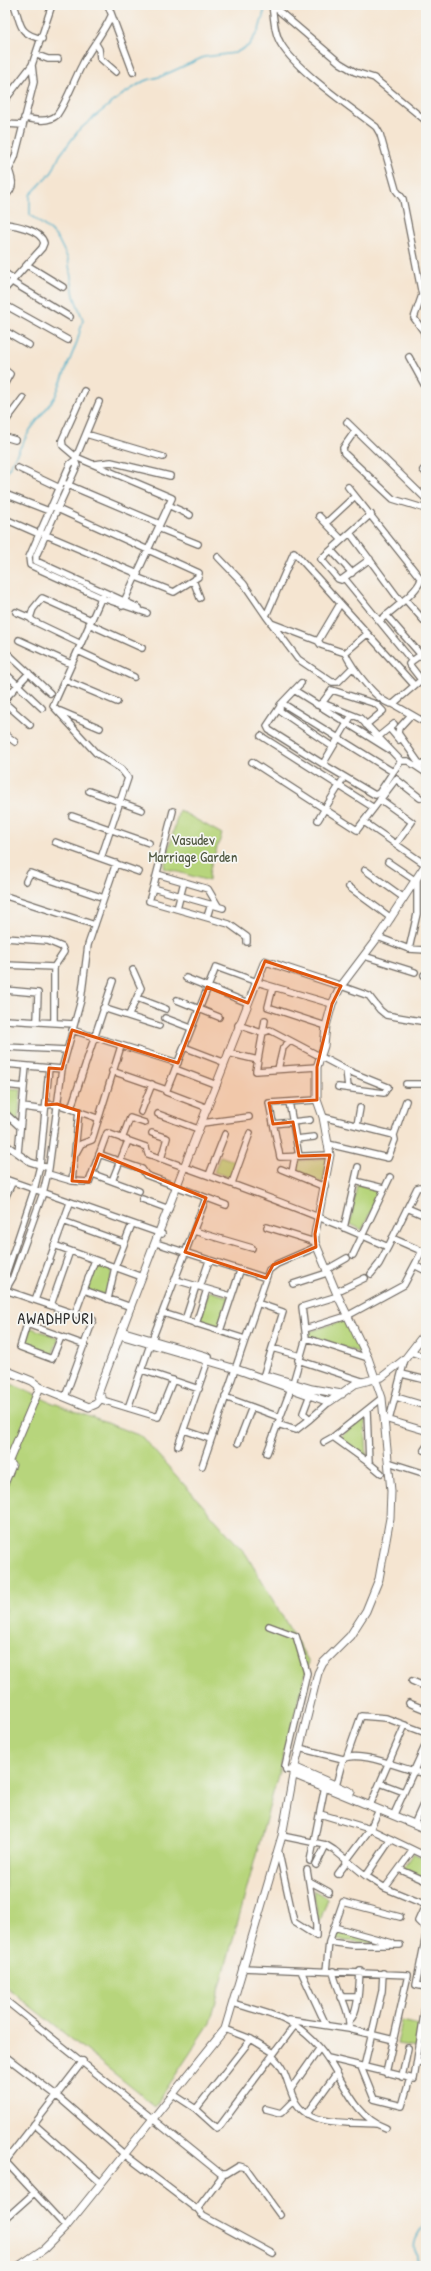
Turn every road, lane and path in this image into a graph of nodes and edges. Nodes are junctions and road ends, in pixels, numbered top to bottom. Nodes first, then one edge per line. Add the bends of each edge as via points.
1 (14, 5) edge
2 (52, 5) edge
3 (108, 5) edge
4 (272, 5) edge
5 (111, 16) junction
6 (42, 39) junction
7 (96, 44) junction
8 (37, 55) junction
9 (58, 59) dead end
10 (32, 65) junction
11 (116, 72) dead end
12 (133, 72) dead end
13 (5, 100) edge
14 (24, 118) junction
15 (426, 121) edge
16 (5, 124) edge
17 (23, 125) junction
18 (7, 171) edge
19 (5, 196) edge
20 (5, 224) edge
21 (27, 265) junction
22 (5, 273) edge
23 (13, 280) junction
24 (63, 286) dead end
25 (5, 289) edge
26 (5, 305) edge
27 (70, 318) dead end
28 (5, 331) edge
29 (68, 340) dead end
30 (29, 345) dead end
31 (426, 345) edge
32 (409, 357) dead end
33 (5, 370) edge
34 (5, 383) edge
35 (426, 388) edge
36 (84, 391) dead end
37 (22, 398) dead end
38 (100, 402) dead end
39 (5, 422) edge
40 (347, 422) dead end
41 (355, 430) junction
42 (86, 434) junction
43 (5, 437) edge
44 (15, 440) dead end
45 (163, 457) dead end
46 (76, 459) junction
47 (93, 464) junction
48 (18, 468) dead end
49 (170, 476) dead end
50 (62, 482) junction
51 (69, 485) junction
52 (348, 487) dead end
53 (60, 488) junction
54 (5, 494) edge
55 (355, 496) junction
56 (426, 499) edge
57 (168, 506) junction
58 (50, 509) junction
59 (58, 509) junction
60 (426, 509) edge
61 (371, 514) junction
62 (190, 515) dead end
63 (319, 516) dead end
64 (5, 519) edge
65 (326, 523) junction
66 (159, 526) junction
67 (350, 533) junction
68 (42, 534) junction
69 (342, 540) junction
70 (198, 544) dead end
71 (149, 550) junction
72 (331, 550) junction
73 (218, 557) dead end
74 (370, 559) junction
75 (36, 560) junction
76 (29, 563) junction
77 (352, 573) junction
78 (137, 576) junction
79 (345, 579) junction
80 (193, 580) junction
81 (103, 595) junction
82 (200, 598) dead end
83 (403, 600) junction
84 (340, 604) junction
85 (16, 612) dead end
86 (386, 615) junction
87 (266, 616) junction
88 (30, 618) junction
89 (379, 621) junction
90 (90, 622) junction
91 (270, 623) junction
92 (426, 624) edge
93 (367, 634) junction
94 (19, 640) dead end
95 (318, 640) junction
96 (81, 644) junction
97 (142, 648) dead end
98 (5, 651) edge
99 (78, 651) junction
100 (426, 651) edge
101 (345, 653) junction
102 (421, 655) junction
103 (412, 661) junction
104 (72, 664) junction
105 (352, 668) junction
106 (5, 673) edge
107 (30, 673) junction
108 (134, 677) dead end
109 (65, 680) junction
110 (421, 680) junction
111 (301, 683) dead end
112 (19, 684) junction
113 (414, 685) junction
114 (426, 686) edge
115 (294, 690) junction
116 (50, 693) dead end
117 (5, 698) edge
118 (117, 702) dead end
119 (5, 703) edge
120 (319, 704) junction
121 (392, 704) junction
122 (281, 705) junction
123 (42, 708) dead end
124 (57, 710) junction
125 (411, 715) junction
126 (352, 716) junction
127 (426, 723) edge
128 (394, 724) dead end
129 (30, 725) dead end
130 (347, 725) junction
131 (366, 725) junction
132 (100, 728) dead end
133 (388, 728) junction
134 (5, 734) edge
135 (261, 736) dead end
136 (378, 737) junction
137 (339, 738) junction
138 (15, 742) dead end
139 (333, 747) junction
140 (390, 750) junction
141 (401, 761) junction
142 (408, 761) junction
143 (252, 762) dead end
144 (323, 764) junction
145 (426, 765) edge
146 (393, 772) junction
147 (426, 773) edge
148 (342, 780) dead end
149 (339, 786) junction
150 (89, 791) dead end
151 (420, 798) dead end
152 (380, 799) junction
153 (120, 802) junction
154 (325, 808) junction
155 (374, 808) junction
156 (142, 810) dead end
157 (173, 811) dead end
158 (72, 816) dead end
159 (318, 820) dead end
160 (364, 822) junction
161 (110, 830) junction
162 (55, 842) dead end
163 (149, 843) dead end
164 (396, 844) junction
165 (101, 858) junction
166 (388, 862) dead end
167 (116, 863) junction
168 (426, 865) edge
169 (365, 870) dead end
170 (139, 872) dead end
171 (156, 874) junction
172 (417, 880) junction
173 (26, 881) dead end
174 (184, 882) junction
175 (349, 887) dead end
176 (153, 888) junction
177 (181, 896) junction
178 (10, 897) dead end
179 (104, 898) junction
180 (404, 898) junction
181 (211, 904) junction
182 (177, 908) junction
183 (207, 917) junction
184 (391, 918) junction
185 (95, 926) junction
186 (378, 937) junction
187 (5, 938) edge
188 (247, 942) dead end
189 (409, 949) junction
190 (426, 950) edge
191 (364, 956) junction
192 (5, 965) edge
193 (54, 967) junction
194 (132, 970) dead end
195 (416, 972) dead end
196 (186, 978) dead end
197 (113, 981) dead end
198 (257, 982) junction
199 (341, 986) junction
200 (208, 987) junction
201 (273, 987) junction
202 (5, 990) edge
203 (137, 998) junction
204 (177, 1000) dead end
205 (248, 1003) junction
206 (332, 1004) junction
207 (103, 1008) junction
208 (200, 1008) junction
209 (166, 1009) dead end
210 (129, 1015) junction
211 (219, 1017) dead end
212 (165, 1018) dead end
213 (5, 1020) edge
214 (266, 1020) dead end
215 (37, 1021) junction
216 (54, 1022) junction
217 (426, 1022) edge
218 (74, 1024) junction
219 (238, 1025) junction
220 (159, 1026) dead end
221 (326, 1026) junction
222 (191, 1028) junction
223 (72, 1030) junction
224 (262, 1033) junction
225 (94, 1037) junction
226 (290, 1041) junction
227 (122, 1046) junction
228 (5, 1047) edge
229 (184, 1047) junction
230 (66, 1050) junction
231 (226, 1057) junction
232 (319, 1057) junction
233 (258, 1060) junction
234 (178, 1063) junction
235 (5, 1064) edge
236 (26, 1066) junction
237 (317, 1067) junction
238 (49, 1068) junction
239 (62, 1069) junction
240 (175, 1069) junction
241 (278, 1069) junction
242 (346, 1070) junction
243 (112, 1071) junction
244 (152, 1084) junction
245 (406, 1084) dead end
246 (426, 1084) edge
247 (5, 1085) edge
248 (216, 1085) junction
249 (24, 1087) junction
250 (338, 1087) dead end
251 (348, 1087) junction
252 (167, 1090) junction
253 (317, 1100) junction
254 (406, 1101) dead end
255 (289, 1102) junction
256 (57, 1104) junction
257 (23, 1107) junction
258 (207, 1107) junction
259 (45, 1108) junction
260 (71, 1108) junction
261 (360, 1108) dead end
262 (79, 1111) junction
263 (141, 1112) dead end
264 (5, 1114) edge
265 (158, 1114) dead end
266 (323, 1117) junction
267 (97, 1118) junction
268 (249, 1118) dead end
269 (310, 1120) dead end
270 (293, 1122) junction
271 (145, 1123) dead end
272 (273, 1124) junction
273 (357, 1125) junction
274 (200, 1126) junction
275 (20, 1127) junction
276 (152, 1133) dead end
277 (225, 1134) dead end
278 (250, 1134) dead end
279 (394, 1135) junction
280 (314, 1137) dead end
281 (296, 1139) junction
282 (125, 1140) junction
283 (5, 1144) edge
284 (328, 1144) junction
285 (18, 1153) junction
286 (76, 1153) junction
287 (99, 1154) junction
288 (330, 1155) junction
289 (297, 1156) junction
290 (161, 1159) junction
291 (120, 1161) junction
292 (40, 1166) junction
293 (184, 1167) junction
294 (358, 1167) dead end
295 (281, 1169) dead end
296 (48, 1171) junction
297 (292, 1173) junction
298 (93, 1174) junction
299 (209, 1175) junction
300 (390, 1177) dead end
301 (5, 1179) edge
302 (72, 1181) junction
303 (112, 1181) junction
304 (355, 1181) junction
305 (12, 1183) junction
306 (232, 1183) junction
307 (425, 1185) edge
308 (178, 1187) junction
309 (325, 1187) junction
310 (383, 1188) junction
311 (34, 1190) junction
312 (139, 1191) dead end
313 (43, 1193) junction
314 (5, 1198) edge
315 (206, 1198) junction
316 (142, 1199) dead end
317 (70, 1203) junction
318 (226, 1205) dead end
319 (407, 1208) junction
320 (169, 1209) junction
321 (426, 1216) edge
322 (320, 1217) junction
323 (63, 1221) junction
324 (132, 1224) junction
325 (267, 1227) dead end
326 (344, 1228) junction
327 (194, 1230) junction
328 (161, 1234) junction
329 (363, 1236) junction
330 (392, 1238) junction
331 (124, 1243) junction
332 (158, 1243) junction
333 (54, 1245) junction
334 (316, 1245) junction
335 (388, 1247) junction
336 (252, 1248) dead end
337 (70, 1251) junction
338 (185, 1252) junction
339 (424, 1252) edge
340 (95, 1260) junction
341 (209, 1261) junction
342 (416, 1266) junction
343 (115, 1267) junction
344 (240, 1271) junction
345 (327, 1271) junction
346 (426, 1271) edge
347 (371, 1274) dead end
348 (142, 1277) junction
349 (266, 1278) junction
350 (365, 1278) dead end
351 (176, 1280) junction
352 (292, 1284) dead end
353 (198, 1286) junction
354 (6, 1289) edge
355 (207, 1289) junction
356 (84, 1290) junction
357 (337, 1294) junction
358 (232, 1296) junction
359 (108, 1298) junction
360 (36, 1300) junction
361 (257, 1303) junction
362 (51, 1305) junction
363 (131, 1307) junction
364 (163, 1313) junction
365 (75, 1314) junction
366 (347, 1316) junction
367 (185, 1320) junction
368 (196, 1324) junction
369 (305, 1329) junction
370 (220, 1331) junction
371 (426, 1332) edge
372 (123, 1333) junction
373 (61, 1337) junction
374 (306, 1338) junction
375 (245, 1339) junction
376 (152, 1343) junction
377 (85, 1345) junction
378 (272, 1348) junction
379 (410, 1352) junction
380 (426, 1357) edge
381 (299, 1358) junction
382 (368, 1358) junction
383 (405, 1358) junction
384 (209, 1360) junction
385 (236, 1367) junction
386 (5, 1370) edge
387 (142, 1370) junction
388 (264, 1374) junction
389 (402, 1374) junction
390 (174, 1380) junction
391 (374, 1380) junction
392 (426, 1380) edge
393 (362, 1381) junction
394 (292, 1385) junction
395 (40, 1387) junction
396 (199, 1389) junction
397 (311, 1392) junction
398 (342, 1394) junction
399 (65, 1397) junction
400 (226, 1397) junction
401 (396, 1397) junction
402 (382, 1398) junction
403 (99, 1399) junction
404 (329, 1402) junction
405 (252, 1406) junction
406 (426, 1406) edge
407 (128, 1408) junction
408 (366, 1410) junction
409 (28, 1417) junction
410 (279, 1417) junction
411 (310, 1419) junction
412 (387, 1419) junction
413 (277, 1424) junction
414 (184, 1430) junction
415 (426, 1431) edge
416 (334, 1437) junction
417 (210, 1439) junction
418 (324, 1442) dead end
419 (238, 1443) dead end
420 (178, 1446) dead end
421 (267, 1453) dead end
422 (388, 1462) junction
423 (369, 1463) junction
424 (202, 1466) dead end
425 (5, 1470) edge
426 (381, 1473) dead end
427 (426, 1474) edge
428 (5, 1482) edge
429 (270, 1626) dead end
430 (412, 1681) dead end
431 (426, 1687) edge
432 (409, 1703) dead end
433 (426, 1710) edge
434 (405, 1725) junction
435 (426, 1733) edge
436 (426, 1744) edge
437 (299, 1748) junction
438 (345, 1758) junction
439 (388, 1764) junction
440 (294, 1771) junction
441 (413, 1772) junction
442 (426, 1774) edge
443 (380, 1783) junction
444 (336, 1785) junction
445 (325, 1786) junction
446 (404, 1792) junction
447 (426, 1798) edge
448 (372, 1801) junction
449 (380, 1810) junction
450 (395, 1812) junction
451 (320, 1814) junction
452 (416, 1820) junction
453 (426, 1825) edge
454 (370, 1829) junction
455 (426, 1829) edge
456 (282, 1836) junction
457 (391, 1839) junction
458 (314, 1842) junction
459 (326, 1845) junction
460 (278, 1849) junction
461 (413, 1850) junction
462 (426, 1856) edge
463 (347, 1861) junction
464 (399, 1869) junction
465 (307, 1870) dead end
466 (338, 1874) dead end
467 (366, 1876) junction
468 (426, 1881) edge
469 (309, 1882) junction
470 (385, 1888) junction
471 (329, 1892) dead end
472 (426, 1904) edge
473 (400, 1917) dead end
474 (334, 1927) junction
475 (426, 1929) edge
476 (426, 1935) edge
477 (329, 1942) junction
478 (424, 1959) edge
479 (242, 1968) junction
480 (326, 1970) junction
481 (301, 1971) junction
482 (333, 1971) junction
483 (360, 1971) junction
484 (383, 1973) junction
485 (408, 1974) junction
486 (418, 1976) junction
487 (426, 1987) edge
488 (340, 1997) junction
489 (358, 1997) junction
490 (5, 2000) edge
491 (426, 2001) edge
492 (233, 2003) junction
493 (284, 2020) junction
494 (350, 2020) junction
495 (295, 2025) junction
496 (326, 2025) junction
497 (225, 2029) junction
498 (349, 2029) junction
499 (372, 2035) junction
500 (423, 2035) edge
501 (251, 2039) junction
502 (394, 2040) junction
503 (408, 2048) dead end
504 (319, 2049) junction
505 (273, 2055) junction
506 (5, 2056) edge
507 (328, 2058) junction
508 (82, 2061) junction
509 (417, 2062) junction
510 (426, 2063) edge
511 (362, 2067) junction
512 (386, 2073) junction
513 (336, 2074) junction
514 (402, 2076) junction
515 (410, 2078) junction
516 (290, 2089) junction
517 (173, 2094) junction
518 (56, 2095) junction
519 (294, 2100) junction
520 (196, 2109) junction
521 (266, 2109) dead end
522 (307, 2114) junction
523 (153, 2118) junction
524 (34, 2124) junction
525 (376, 2124) junction
526 (386, 2128) dead end
527 (124, 2154) junction
528 (5, 2161) edge
529 (223, 2174) junction
530 (101, 2183) junction
531 (34, 2193) junction
532 (197, 2208) junction
533 (280, 2215) dead end
534 (5, 2220) edge
535 (66, 2227) junction
536 (273, 2254) dead end
537 (19, 2266) edge

1 - 6 street via 17,21 26,33
2 - 6 street
3 - 5 street
4 - 15 street via 340,63 355,72 374,78
4 - 31 street via 276,34 287,53 376,127 380,134 396,190 403,199 422,294 414,318 424,332
5 - 7 street
5 - 12 street
6 - 8 street
7 - 11 street via 102,59
7 - 14 street via 82,63 77,79 57,115 53,119 42,121
8 - 9 street
8 - 10 street
10 - 13 street
10 - 14 street via 34,82
14 - 17 street
16 - 17 street
17 - 18 street via 15,157
18 - 19 street via 13,182 10,192
20 - 21 street via 20,226 43,238 42,248
21 - 23 street
21 - 24 street
22 - 23 street
23 - 25 street
23 - 27 street
26 - 29 street
28 - 30 street
32 - 35 street
33 - 34 street via 10,374
36 - 46 street via 61,442
37 - 39 street
38 - 42 street
40 - 41 street
41 - 56 street
41 - 60 street via 343,448 344,453 393,499
42 - 45 street
42 - 46 street
43 - 44 street
46 - 47 street
46 - 50 street via 70,464
46 - 51 street via 77,466
47 - 49 street via 111,462
47 - 57 street via 172,498
48 - 53 street
50 - 51 street
50 - 53 street
51 - 59 street
51 - 66 street
52 - 55 street
53 - 58 street
54 - 58 street
55 - 61 street
55 - 65 street
57 - 62 street
57 - 66 street
58 - 59 street
58 - 68 street
59 - 68 street
59 - 71 street
61 - 67 street
61 - 83 street via 421,578 420,583
63 - 65 street
64 - 68 street
65 - 69 street
66 - 70 street
66 - 71 street
67 - 69 street
67 - 74 street
68 - 75 street
68 - 76 street
68 - 78 street
69 - 72 street
71 - 78 street
71 - 80 street via 198,572 200,575
72 - 77 street
72 - 79 street via 322,559 338,579
73 - 87 street via 244,584
74 - 77 street
74 - 83 street
75 - 76 street
75 - 81 street
76 - 81 street
77 - 79 street
78 - 80 street via 171,592
78 - 81 street via 124,603
79 - 89 street
80 - 82 street
81 - 90 street
83 - 86 street
83 - 92 street
84 - 87 street via 294,552
84 - 93 street
84 - 95 street
85 - 88 street
86 - 89 street
86 - 102 street
87 - 91 street
88 - 90 street via 33,609 42,598
88 - 96 street
89 - 103 street
90 - 96 street
90 - 97 street
91 - 95 street
91 - 105 street via 298,659 332,682 338,682
93 - 101 street
93 - 113 street
94 - 104 street
95 - 101 street via 321,645
96 - 99 street
98 - 107 street
99 - 104 street
99 - 108 street
100 - 102 street
101 - 105 street
102 - 103 street
103 - 110 street via 409,664
104 - 109 street
105 - 121 street via 383,701
106 - 112 street
107 - 112 street
107 - 116 street
109 - 118 street
109 - 124 street via 53,706
110 - 113 street
110 - 114 street
111 - 115 street
112 - 117 street
112 - 123 street
113 - 121 street
115 - 120 street
115 - 122 street
119 - 129 street
120 - 126 street
120 - 130 street
120 - 131 street via 332,690 376,704 383,711
121 - 125 street
122 - 137 street
122 - 139 street via 280,711 284,716
122 - 144 street via 268,726 269,730
124 - 132 street
124 - 153 street via 103,760 127,775 128,780
125 - 127 street
125 - 145 street via 399,728 398,733 419,763
126 - 130 street
126 - 131 street via 360,718
128 - 133 street
130 - 137 street
130 - 140 street
131 - 136 street
133 - 136 street
133 - 142 street via 411,752
134 - 138 street
135 - 149 street
136 - 140 street
137 - 139 street
137 - 146 street
139 - 144 street
140 - 141 street
141 - 142 street
141 - 146 street
142 - 147 street
143 - 154 street
144 - 146 street via 375,795
148 - 149 street
149 - 154 street
149 - 155 street
150 - 153 street
151 - 152 street via 396,779
152 - 155 street
152 - 164 street via 412,822
153 - 156 street
153 - 161 street
154 - 159 street
154 - 160 street via 357,830
155 - 160 street
157 - 171 street
158 - 161 street
160 - 164 street
161 - 163 street
161 - 165 street
162 - 165 street
164 - 168 street
165 - 167 street
166 - 172 street
167 - 170 street
167 - 179 street
168 - 172 street
169 - 180 street
171 - 174 street
171 - 176 street
172 - 180 street
172 - 189 street via 417,914
173 - 179 street via 30,873
174 - 177 street
174 - 181 street via 208,889 220,907
175 - 184 street
176 - 177 street
176 - 182 street via 149,901
177 - 181 street
177 - 182 street
178 - 185 street
179 - 185 street
180 - 184 street
181 - 183 street
182 - 183 street
183 - 188 street via 234,926 247,937
184 - 186 street
185 - 218 street via 88,945 81,1000
186 - 189 street
186 - 191 street
187 - 193 street via 48,941 62,947 64,952
189 - 190 street
191 - 195 street
191 - 199 street
192 - 193 street
193 - 216 street
194 - 203 street via 140,986
196 - 200 street
197 - 207 street
198 - 199 street via 265,961
198 - 200 street via 216,967
198 - 201 street
198 - 205 street
199 - 206 street
199 - 217 street via 369,996 386,1015
200 - 205 street
200 - 208 street
201 - 206 street
201 - 221 street via 268,1007
202 - 215 street via 38,993
203 - 209 street
203 - 210 street
204 - 208 street
205 - 219 street
206 - 221 street
207 - 210 street
207 - 225 street
208 - 211 street
208 - 222 street
210 - 220 street
212 - 222 street
213 - 215 street
214 - 224 street
215 - 216 street
216 - 218 street
218 - 223 street
219 - 224 street
219 - 231 street
221 - 232 street via 324,1046
222 - 229 street
223 - 225 street
223 - 230 street
224 - 226 street via 270,1030
224 - 233 street
225 - 227 street
225 - 260 street
226 - 232 street
226 - 241 street via 283,1048
227 - 234 street
227 - 243 street
228 - 230 street
229 - 231 street
229 - 234 street
230 - 239 street
231 - 233 street
231 - 248 street
232 - 237 street
232 - 242 street
233 - 241 street via 256,1070
234 - 240 street
235 - 236 street
236 - 238 street
236 - 249 street
237 - 241 street
237 - 253 street
238 - 239 street
238 - 259 street
239 - 256 street
240 - 248 street
240 - 252 street
242 - 251 street
242 - 251 street via 388,1087 384,1093
243 - 244 street
243 - 267 street
244 - 252 street
244 - 263 street
245 - 246 street
247 - 249 street
248 - 258 street
249 - 257 street
250 - 251 street
252 - 258 street via 166,1092
253 - 255 street
253 - 266 street
254 - 279 street
255 - 270 street
255 - 272 street via 270,1103
256 - 259 street
256 - 260 street
256 - 296 street
257 - 259 street
257 - 275 street
258 - 274 street
259 - 292 street
260 - 262 street
261 - 273 street
262 - 267 street
262 - 286 street
264 - 275 street
265 - 274 street
266 - 273 street
266 - 284 street
267 - 286 street via 92,1140 81,1144
268 - 274 street
269 - 270 street
270 - 272 street
270 - 281 street
271 - 282 street via 130,1118
272 - 289 street via 280,1157
273 - 279 street
274 - 293 street
275 - 285 street
276 - 290 street via 167,1138
277 - 299 street
278 - 306 street
279 - 284 street via 395,1140 388,1158
280 - 281 street
281 - 289 street
282 - 287 street via 107,1133
282 - 290 street via 146,1147 148,1154
282 - 291 street
283 - 285 street
284 - 288 street
285 - 292 street
286 - 302 street
287 - 291 street
287 - 298 street
288 - 289 street
288 - 309 street
289 - 297 street
290 - 293 street
291 - 303 street
291 - 308 street via 142,1169 146,1175
292 - 296 street
292 - 311 street
293 - 299 street
293 - 308 street
294 - 304 street
295 - 297 street
296 - 302 street
296 - 313 street
297 - 309 street
298 - 302 street via 87,1182
298 - 303 street
299 - 306 street
300 - 310 street
301 - 305 street
303 - 312 street
304 - 310 street
304 - 326 street
305 - 311 street
305 - 314 street
306 - 322 street
307 - 319 street via 417,1188
308 - 315 street
308 - 320 street
308 - 328 street
309 - 322 street
310 - 329 street
311 - 313 street
311 - 354 street via 6,1274
313 - 317 street
313 - 354 street via 13,1277
315 - 318 street
315 - 327 street
316 - 320 street
317 - 323 street
317 - 324 street
319 - 321 street
319 - 330 street
320 - 328 street
322 - 326 street
322 - 334 street via 315,1234
323 - 331 street
323 - 333 street
324 - 328 street
324 - 331 street
325 - 334 street
326 - 329 street
327 - 336 street
327 - 338 street
328 - 332 street
329 - 335 street
329 - 345 street via 350,1257
330 - 335 street
330 - 339 street
331 - 343 street
332 - 338 street
332 - 348 street
332 - 372 street
333 - 337 street
333 - 360 street
334 - 345 street
334 - 349 street via 273,1266
335 - 347 street
337 - 340 street
337 - 362 street
338 - 341 street
338 - 351 street
339 - 342 street
340 - 343 street
340 - 356 street
341 - 344 street
341 - 353 street
342 - 346 street
342 - 366 street via 404,1285
343 - 348 street
343 - 359 street
344 - 349 street
344 - 358 street
345 - 352 street
345 - 357 street
348 - 363 street
349 - 361 street
350 - 357 street
351 - 353 street
351 - 364 street
353 - 355 street
353 - 367 street
354 - 360 street
355 - 358 street
355 - 368 street
356 - 359 street
356 - 365 street
357 - 366 street
357 - 369 street via 302,1307
358 - 370 street
359 - 363 street
360 - 362 street
361 - 375 street
361 - 378 street via 283,1312
362 - 365 street
363 - 372 street
364 - 367 street
364 - 376 street
365 - 377 street via 93,1320
366 - 369 street
366 - 382 street
367 - 368 street
368 - 370 street
369 - 374 street
370 - 375 street
371 - 379 street
372 - 376 street
372 - 403 street via 103,1396
373 - 373 street via 27,1324 20,1347 52,1359
373 - 377 street
374 - 381 street
374 - 382 street
375 - 385 street
376 - 384 street
376 - 387 street
377 - 399 street
378 - 381 street
378 - 388 street
379 - 380 street
379 - 383 street
381 - 393 street
381 - 394 street
382 - 391 street
383 - 389 street
383 - 391 street via 382,1377
384 - 385 street
384 - 396 street
385 - 388 street
385 - 394 street
385 - 400 street
386 - 395 street
387 - 390 street
387 - 407 street
388 - 394 street
389 - 392 street
389 - 401 street
390 - 396 street
390 - 407 street via 158,1417
391 - 393 street
391 - 402 street
393 - 398 street
394 - 397 street
394 - 410 street
395 - 399 street
395 - 409 street
396 - 414 street
397 - 398 street
397 - 404 street
397 - 411 street via 303,1413
398 - 404 street
399 - 403 street via 91,1407
400 - 405 street
400 - 417 street
401 - 406 street
401 - 412 street
402 - 408 street
402 - 412 street
403 - 407 street
404 - 411 street
405 - 410 street
405 - 419 street
408 - 416 street
408 - 423 street
409 - 425 street
409 - 428 street via 30,1420
410 - 413 street
411 - 413 street via 296,1430
412 - 415 street
412 - 422 street
413 - 421 street
414 - 417 street
414 - 420 street
416 - 418 street
416 - 423 street
417 - 424 street
422 - 427 street
422 - 437 street via 390,1518 379,1579 366,1611 350,1636 321,1668
423 - 426 street
429 - 440 street via 296,1636 306,1668 285,1766 286,1770
430 - 431 street
432 - 433 street
434 - 435 street
434 - 438 street via 379,1716 361,1716
434 - 439 street
436 - 441 street
437 - 438 street
437 - 440 street
438 - 439 street via 369,1758
438 - 444 street
439 - 441 street
439 - 443 street
440 - 444 street
440 - 445 street
440 - 456 street
441 - 442 street
441 - 446 street
443 - 446 street
443 - 448 street
444 - 448 street
445 - 449 street
445 - 451 street
446 - 450 street
447 - 452 street
448 - 450 street
449 - 454 street
449 - 455 street
450 - 452 street
451 - 454 street
451 - 458 street
452 - 453 street
454 - 457 street
454 - 463 street
456 - 458 street
456 - 460 street
457 - 461 street
457 - 467 street
458 - 459 street
458 - 459 street via 313,1863
459 - 463 street
460 - 469 street via 294,1922 316,1936
460 - 479 street
461 - 462 street
461 - 464 street
463 - 466 street
463 - 467 street
464 - 468 street
464 - 470 street
465 - 469 street
467 - 470 street
469 - 471 street
470 - 472 street
472 - 475 street via 418,1921
473 - 474 street via 342,1902
474 - 477 street
474 - 477 street via 400,1945 352,1945
476 - 478 street
477 - 480 street
478 - 486 street
479 - 481 street
479 - 492 street
480 - 481 street
480 - 482 street
481 - 496 street
482 - 483 street
482 - 488 street
483 - 484 street
483 - 489 street
484 - 485 street
484 - 499 street via 382,1991
485 - 486 street
485 - 502 street
486 - 487 street via 416,1985
488 - 489 street
488 - 494 street
489 - 494 street via 353,2018
490 - 508 street
491 - 500 street
492 - 493 street
492 - 497 street
493 - 495 street
493 - 496 street
494 - 498 street
495 - 504 street
495 - 505 street
496 - 498 street
497 - 501 street
497 - 517 street
498 - 499 street
499 - 502 street
499 - 511 street
500 - 509 street
501 - 505 street
501 - 520 street
502 - 512 street
503 - 514 street
504 - 507 street
504 - 516 street
505 - 516 street via 287,2076
505 - 520 street via 219,2128
506 - 518 street
507 - 511 street
507 - 513 street
508 - 518 street
508 - 523 street
509 - 510 street
509 - 515 street via 414,2079
511 - 512 street
511 - 515 street via 374,2099 402,2106
512 - 514 street
513 - 522 street
513 - 525 street via 364,2115
514 - 515 street
516 - 519 street
517 - 520 street
517 - 523 street
518 - 524 street
518 - 527 street
519 - 521 street via 281,2113
519 - 522 street
522 - 525 street via 322,2120
523 - 527 street
523 - 529 street
524 - 528 street
524 - 530 street
525 - 526 street
527 - 530 street
527 - 532 street
528 - 531 street
529 - 532 street
529 - 533 street via 239,2166 246,2168
530 - 535 street
531 - 534 street
531 - 535 street
532 - 536 street via 203,2216
535 - 537 street via 44,2249

